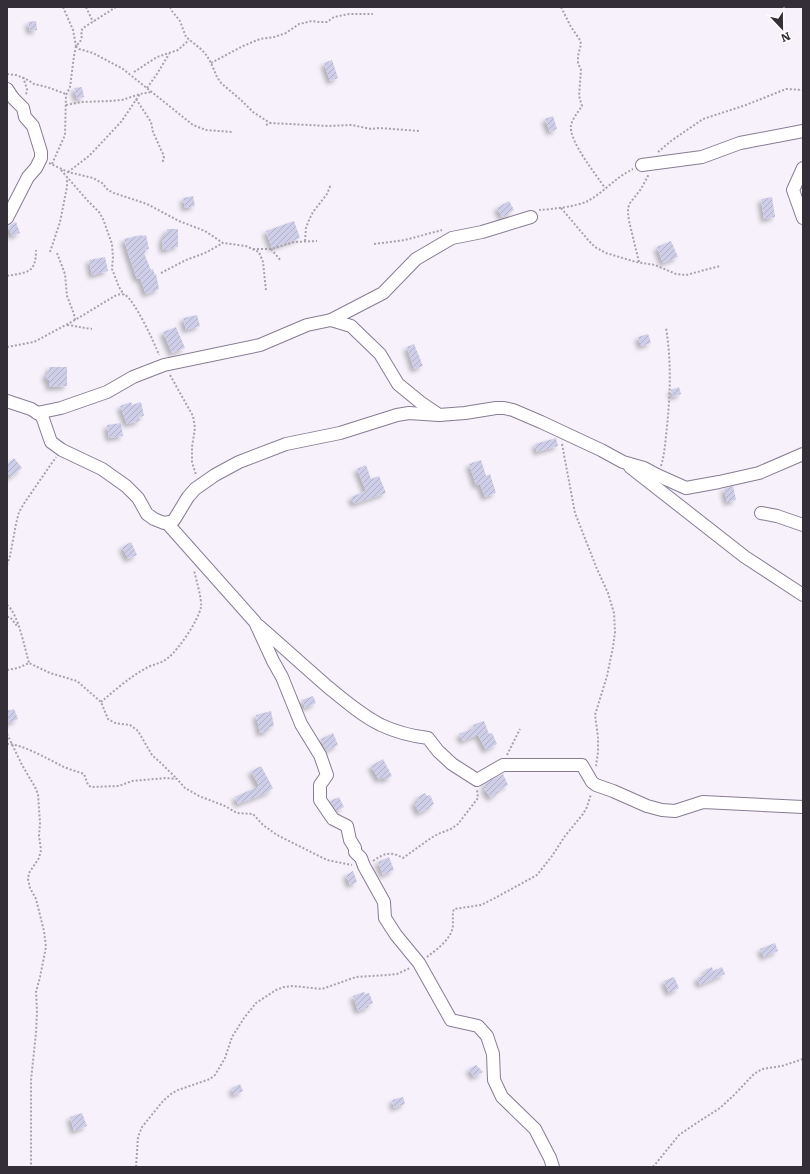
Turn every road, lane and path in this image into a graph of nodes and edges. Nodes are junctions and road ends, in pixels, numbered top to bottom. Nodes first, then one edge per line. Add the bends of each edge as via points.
1 (63, 7) edge
2 (86, 7) edge
3 (116, 7) edge
4 (170, 7) edge
5 (561, 7) edge
6 (373, 14) dead end
7 (93, 22) junction
8 (189, 40) junction
9 (76, 46) junction
10 (169, 54) junction
11 (212, 63) junction
12 (134, 72) dead end
13 (7, 74) edge
14 (23, 77) junction
15 (147, 88) junction
16 (7, 89) edge
17 (803, 90) edge
18 (151, 92) junction
19 (140, 94) junction
20 (66, 95) junction
21 (136, 99) junction
22 (66, 105) junction
23 (23, 108) junction
24 (270, 123) junction
25 (266, 125) dead end
26 (420, 131) dead end
27 (803, 131) edge
28 (232, 132) dead end
29 (41, 158) junction
30 (162, 163) dead end
31 (656, 163) junction
32 (52, 164) junction
33 (642, 165) joint
34 (60, 168) junction
35 (803, 168) edge
36 (68, 172) junction
37 (67, 177) junction
38 (331, 184) dead end
39 (605, 189) dead end
40 (561, 208) dead end
41 (531, 217) dead end
42 (7, 218) edge
43 (803, 218) edge
44 (317, 241) dead end
45 (223, 242) junction
46 (304, 242) junction
47 (252, 249) junction
48 (271, 249) junction
49 (36, 250) dead end
50 (50, 252) dead end
51 (57, 253) dead end
52 (281, 261) dead end
53 (639, 262) junction
54 (720, 266) dead end
55 (162, 273) dead end
56 (7, 276) edge
57 (266, 291) dead end
58 (124, 295) junction
59 (76, 320) junction
60 (330, 320) junction
61 (66, 325) junction
62 (666, 328) dead end
63 (92, 329) dead end
64 (7, 346) edge
65 (164, 364) junction
66 (7, 401) edge
67 (37, 413) junction
68 (439, 415) junction
69 (560, 431) junction
70 (62, 450) junction
71 (803, 454) edge
72 (623, 462) junction
73 (657, 475) junction
74 (199, 486) junction
75 (761, 513) dead end
76 (167, 523) junction
77 (803, 525) edge
78 (7, 565) edge
79 (193, 568) dead end
80 (803, 595) edge
81 (7, 605) edge
82 (7, 617) edge
83 (255, 622) junction
84 (18, 626) junction
85 (29, 663) junction
86 (7, 670) edge
87 (101, 702) junction
88 (520, 729) dead end
89 (7, 734) edge
90 (7, 744) edge
91 (12, 744) junction
92 (503, 765) junction
93 (177, 779) junction
94 (477, 780) junction
95 (592, 782) junction
96 (803, 807) edge
97 (364, 866) junction
98 (419, 963) junction
99 (803, 1059) edge
100 (30, 1167) edge
101 (136, 1167) edge
102 (553, 1167) edge
103 (653, 1167) edge

1 - 9 path via 73,30
2 - 7 path
3 - 7 path
4 - 8 path
5 - 39 path via 581,44 578,63 581,70 579,96 582,106 571,127 586,162
6 - 11 path via 349,14 334,17 327,22 312,21 299,24 274,37 243,46
7 - 9 path via 83,28 80,42
8 - 10 path
8 - 11 path via 202,50
9 - 15 path via 123,69
9 - 20 path via 70,87
10 - 12 path via 157,57
10 - 15 path
11 - 24 path via 222,83 253,112
13 - 14 path
14 - 20 path via 34,84 47,86
14 - 23 path via 27,89
15 - 18 path
16 - 23 street
17 - 33 path via 786,89 703,119
18 - 19 path
18 - 28 path via 193,125 206,130
19 - 21 path
19 - 22 path via 122,100
20 - 22 path
21 - 30 path via 151,122 163,154
21 - 36 path via 121,122 104,141
22 - 32 path via 65,135
23 - 29 street via 25,117 33,126
24 - 25 path
24 - 26 path via 352,125 371,129
27 - 31 street via 740,143 702,157
29 - 32 path
29 - 42 street
31 - 33 street
31 - 53 path via 628,208
32 - 34 path
34 - 36 path
34 - 37 path
35 - 43 street via 793,190
36 - 45 path via 93,178 114,193 147,204 179,221 206,231
37 - 50 path via 60,222
37 - 58 path via 103,219 112,244 112,269
38 - 46 path via 309,220
40 - 53 path via 595,247 606,253
41 - 60 street via 452,238 416,260 383,293
44 - 46 path
45 - 47 path
45 - 55 path
46 - 48 path via 294,242
47 - 48 path
47 - 57 path via 259,252 263,262
48 - 52 path
49 - 56 path via 32,269
51 - 59 path via 65,274 67,296
53 - 54 path via 686,275
58 - 59 path via 113,297
58 - 65 path via 129,298 139,314
59 - 61 path
60 - 65 street via 307,325 260,345
60 - 68 street via 351,326 380,354 398,384
61 - 63 path
61 - 64 path via 34,342
62 - 73 path via 670,361 668,414 663,458
65 - 67 street via 133,377 108,392 61,408
65 - 74 path via 193,416 195,428 192,462
66 - 67 street
67 - 70 street via 42,416 51,442
68 - 69 street via 504,408
68 - 74 street via 396,415 340,433 286,444 238,462
69 - 72 street
69 - 95 path via 576,513 614,613 613,647 595,715 598,752
70 - 76 street via 102,469 126,486 138,498 148,514 159,522
70 - 78 path via 19,512
71 - 73 street via 759,473 686,488
72 - 73 street
72 - 80 street via 745,557
74 - 76 street via 188,497 174,520
75 - 77 street
76 - 83 street
79 - 87 path via 201,607 188,634 167,659 140,672
81 - 84 path
82 - 84 path via 10,616
83 - 94 street via 340,697 369,718 409,735 428,738 452,764
83 - 97 street via 282,677 301,724 320,755 327,775 320,785 320,800 333,818 347,826 355,852
84 - 85 path
85 - 86 path
85 - 87 path via 77,681
87 - 93 path via 108,719 135,728 152,755
88 - 92 path
89 - 91 path
90 - 91 path
91 - 93 path via 84,774 91,787 119,786 132,781
91 - 100 path via 38,794 41,850 28,879 36,899 46,947 36,992
92 - 94 street
92 - 95 street via 582,765
93 - 97 path via 185,788 199,796 237,813 253,814 277,835 327,860
94 - 97 path via 478,798 458,824 431,838 403,858 396,854 383,854
95 - 96 street via 662,810 675,811 704,802
95 - 98 path via 590,798 583,814 537,875 481,905 454,909 451,934
97 - 98 street via 384,902 385,918
98 - 101 path via 397,974 356,977 322,989 284,987 256,1002 232,1037 225,1058 215,1075 171,1094 142,1127 138,1137
98 - 102 street via 451,1020 478,1026 487,1036 493,1054 494,1080 502,1097 535,1129
99 - 103 path via 762,1069 754,1074 720,1108 679,1135

